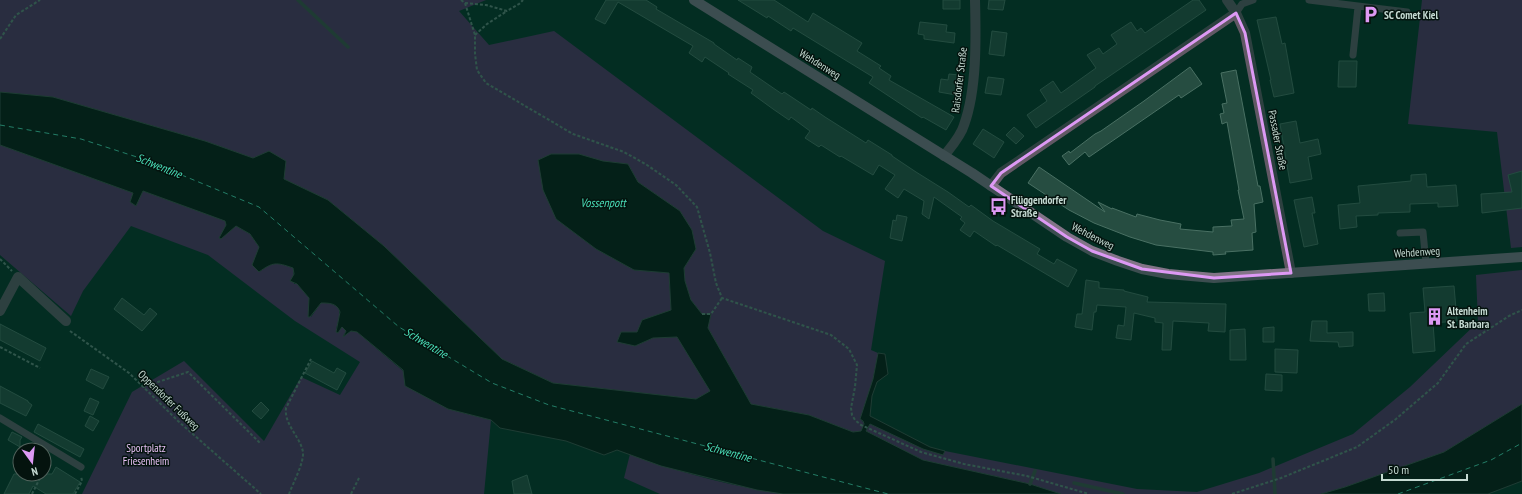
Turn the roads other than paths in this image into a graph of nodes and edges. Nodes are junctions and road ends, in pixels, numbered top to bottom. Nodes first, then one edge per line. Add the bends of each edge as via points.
1 (694, 0) edge
2 (975, 0) edge
3 (1227, 0) edge
4 (1253, 0) edge
5 (1309, 0) edge
6 (1358, 7) junction
7 (1407, 12) dead end
8 (1236, 13) junction
9 (1353, 54) dead end
10 (944, 156) junction
11 (991, 186) junction
12 (1400, 233) dead end
13 (1522, 257) edge
14 (1426, 263) junction
15 (1291, 273) junction
16 (0, 311) edge
17 (66, 321) road end
18 (0, 418) edge
19 (81, 467) road end

1 - 10 main road, Wehdenweg
2 - 10 street, Raisdorfer Straße via 976,47 972,92 964,126
3 - 8 street, Passader Straße
4 - 8 lane via 1242,4
5 - 6 lane
6 - 7 lane
6 - 9 lane
8 - 11 street via 1002,173
8 - 15 street, Passader Straße via 1245,33
10 - 11 main road, Wehdenweg
11 - 15 main road, Wehdenweg via 1092,251 1142,269 1214,278
12 - 14 lane via 1423,232
13 - 14 main road, Wehdenweg
14 - 15 main road, Wehdenweg
16 - 17 street via 18,277
18 - 19 lane

